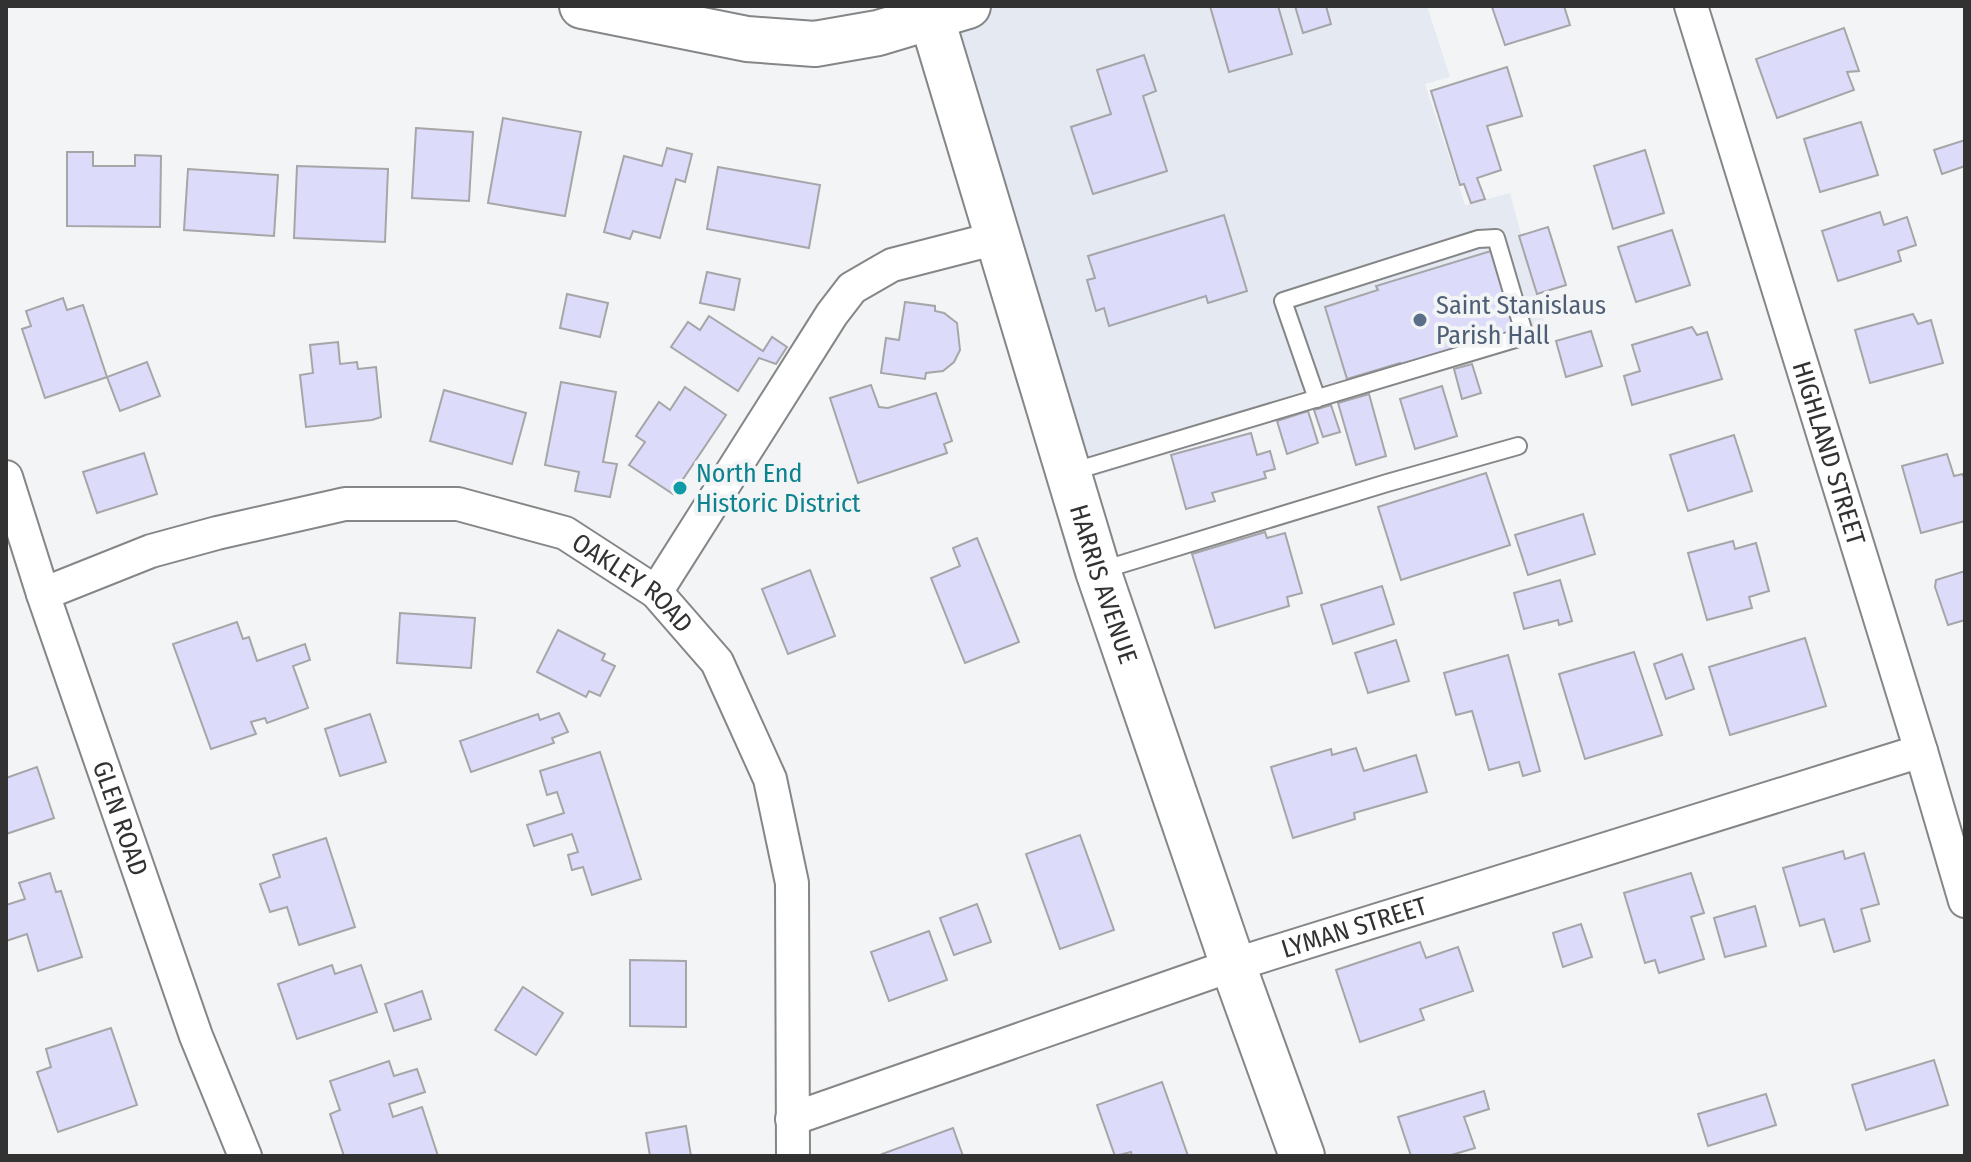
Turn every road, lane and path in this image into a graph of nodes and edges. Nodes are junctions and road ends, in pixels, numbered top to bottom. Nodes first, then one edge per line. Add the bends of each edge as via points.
1 (582, 6) edge
2 (1691, 6) edge
3 (942, 10) edge
4 (997, 238) junction
5 (1317, 399) junction
6 (1518, 446) dead end
7 (1068, 473) junction
8 (6, 477) edge
9 (1098, 571) junction
10 (656, 592) junction
11 (43, 594) junction
12 (1921, 751) junction
13 (1965, 901) edge
14 (1233, 965) junction
15 (792, 1119) junction
16 (245, 1156) edge
17 (793, 1156) edge
18 (1302, 1156) edge

1 - 3 main road via 747,39 815,44 878,33
2 - 12 street, HIGHLAND STREET
3 - 4 main road, HARRIS AVENUE
4 - 7 main road, HARRIS AVENUE
4 - 10 street via 892,265 852,288
5 - 5 lane via 1525,336 1496,238 1478,239 1283,301
5 - 7 lane
6 - 9 lane
7 - 9 main road, HARRIS AVENUE
8 - 11 street, GLEN ROAD
9 - 14 main road, HARRIS AVENUE
10 - 11 street, OAKLEY ROAD via 565,533 458,504 345,504 151,551
10 - 15 street, OAKLEY ROAD via 717,662 770,779 792,883
11 - 16 street, GLEN ROAD via 196,1036
12 - 13 street, HIGHLAND STREET
12 - 14 street, LYMAN STREET
14 - 15 street, LYMAN STREET
14 - 18 main road, HARRIS AVENUE
15 - 17 street, OAKLEY ROAD

